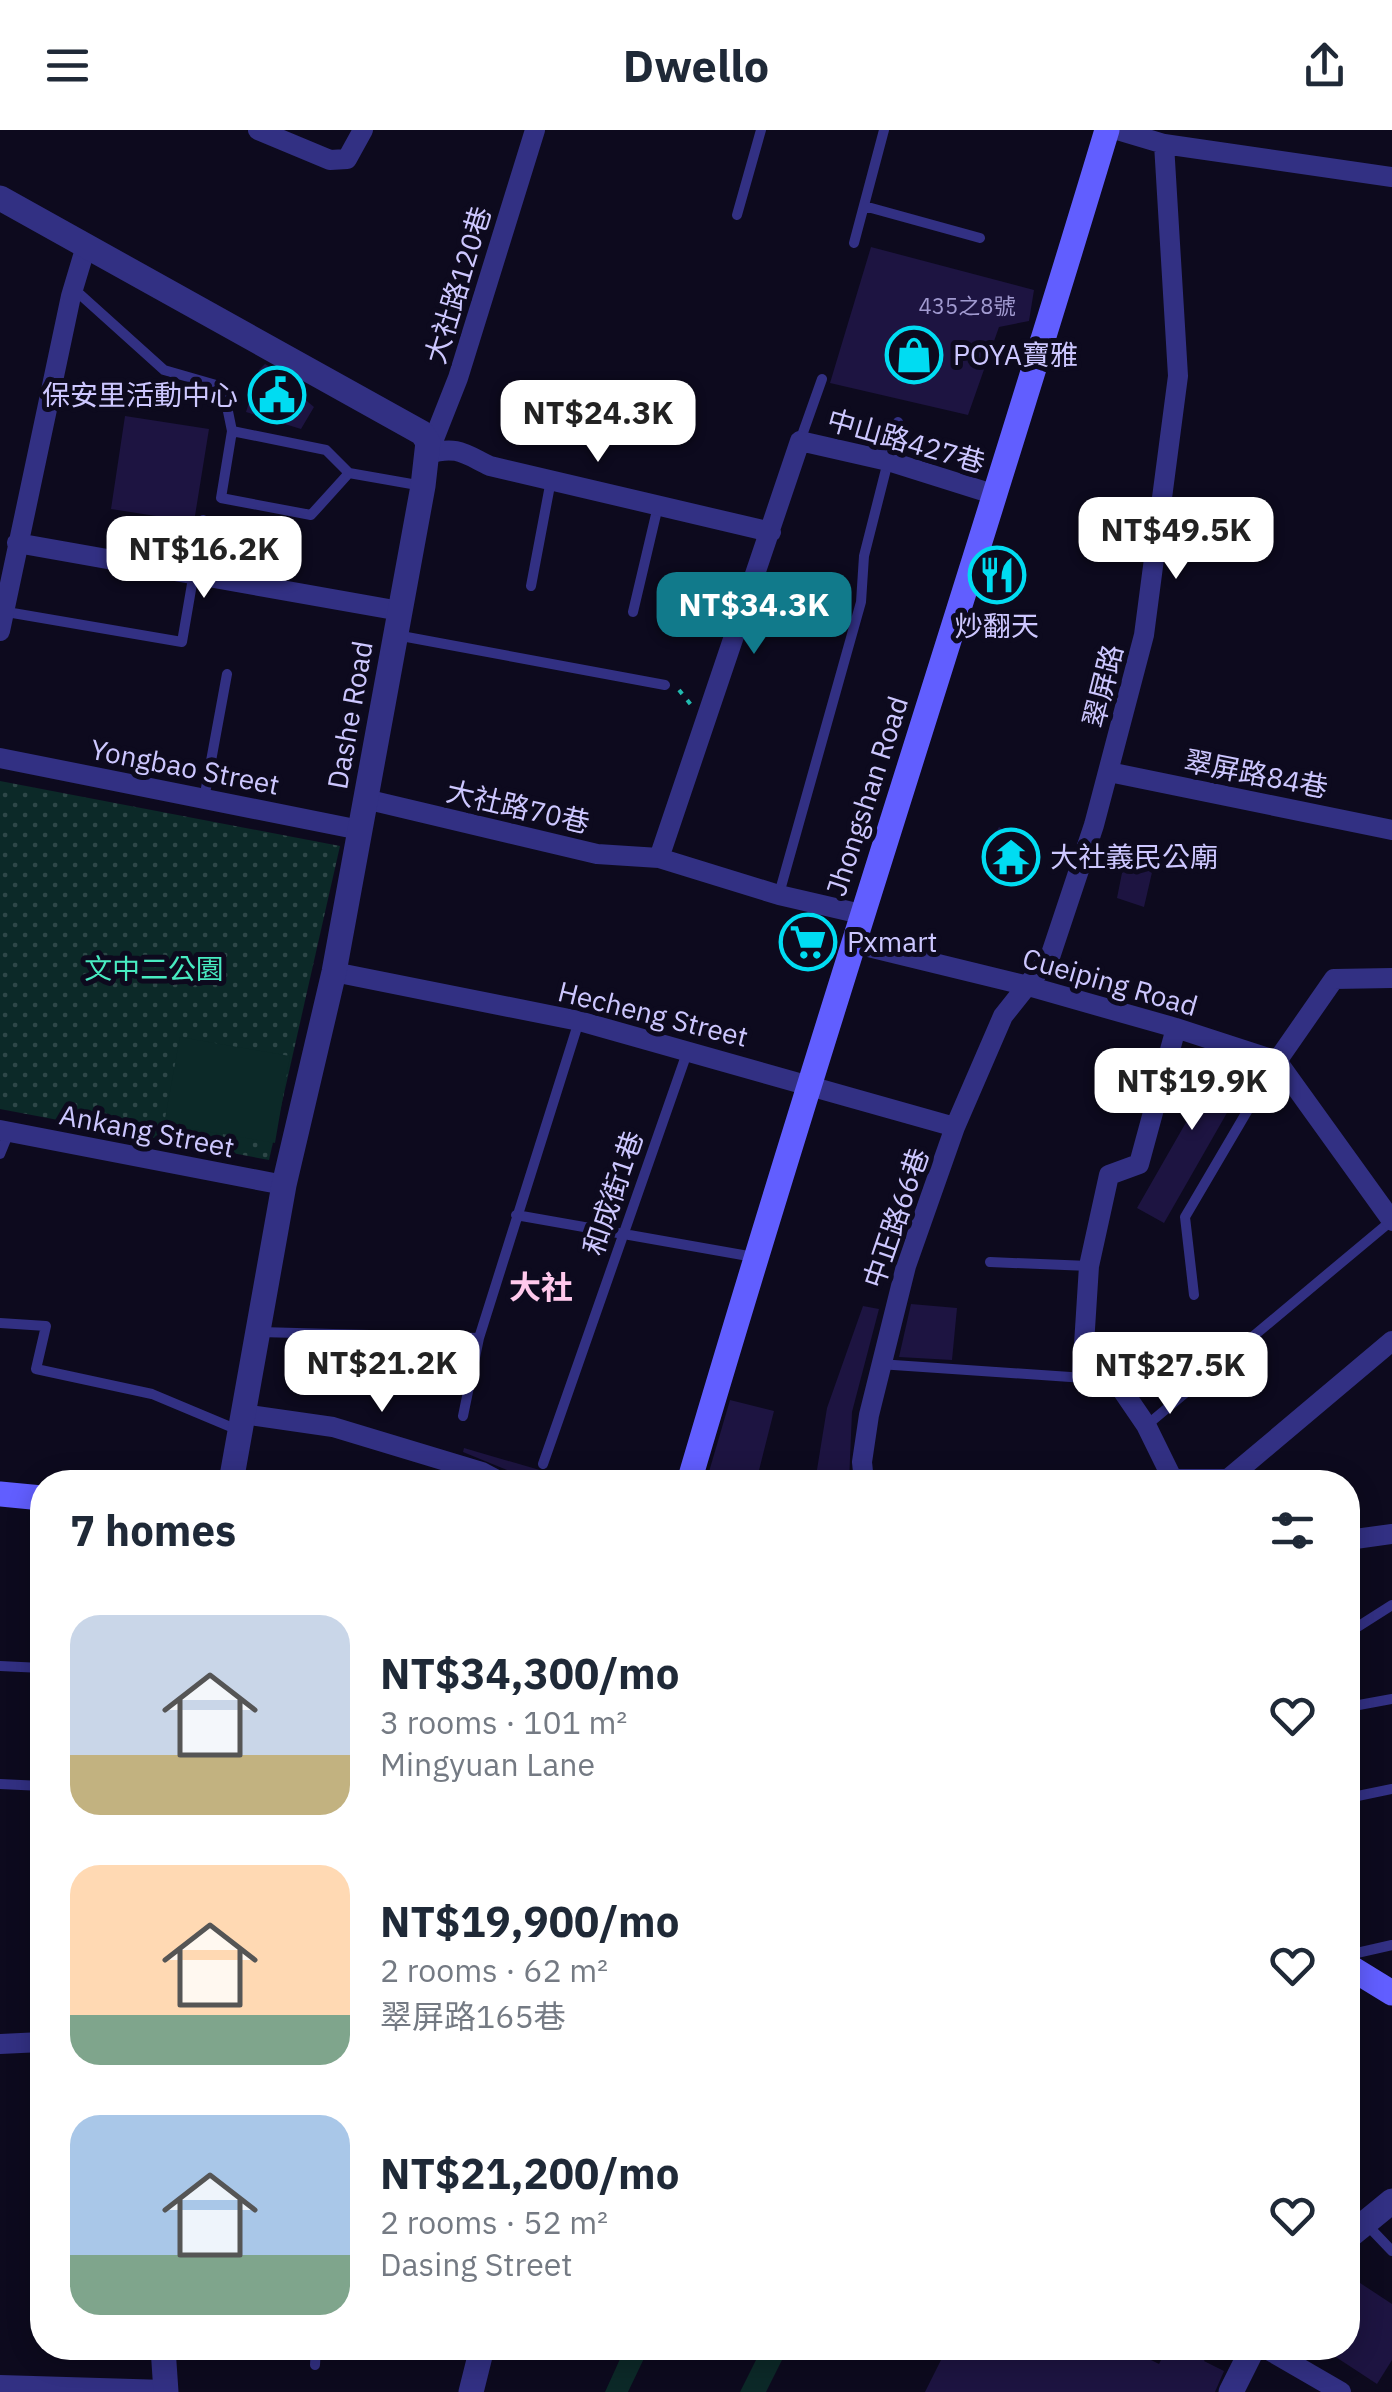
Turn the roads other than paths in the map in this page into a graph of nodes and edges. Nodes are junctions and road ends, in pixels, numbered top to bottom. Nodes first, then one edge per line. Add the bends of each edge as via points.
1 (258, 130) edge
2 (363, 130) edge
3 (535, 130) edge
4 (761, 130) edge
5 (884, 130) edge
6 (1107, 130) edge
7 (1116, 130) edge
8 (1164, 144) junction
9 (1392, 177) edge
10 (0, 198) edge
11 (864, 206) junction
12 (737, 216) dead end
13 (980, 238) dead end
14 (854, 243) dead end
15 (86, 246) junction
16 (73, 288) junction
17 (822, 379) dead end
18 (898, 422) dead end
19 (232, 432) junction
20 (800, 440) junction
21 (428, 454) junction
22 (888, 461) junction
23 (349, 473) junction
24 (551, 480) junction
25 (423, 486) junction
26 (996, 495) junction
27 (659, 505) junction
28 (203, 520) dead end
29 (772, 532) junction
30 (17, 543) junction
31 (194, 574) junction
32 (531, 586) dead end
33 (633, 612) dead end
34 (1, 617) edge
35 (398, 623) junction
36 (227, 674) dead end
37 (666, 685) road end
38 (0, 758) edge
39 (1109, 772) junction
40 (204, 798) junction
41 (366, 799) junction
42 (360, 830) junction
43 (1392, 830) edge
44 (659, 858) junction
45 (779, 895) junction
46 (861, 914) junction
47 (852, 943) junction
48 (334, 972) junction
49 (1392, 978) edge
50 (1028, 986) junction
51 (579, 1020) junction
52 (1176, 1028) junction
53 (688, 1050) junction
54 (1276, 1061) junction
55 (810, 1083) junction
56 (955, 1127) junction
57 (5, 1131) edge
58 (0, 1154) edge
59 (284, 1185) junction
60 (516, 1214) junction
61 (1392, 1221) edge
62 (622, 1233) junction
63 (756, 1258) junction
64 (990, 1262) dead end
65 (1089, 1266) junction
66 (1194, 1295) dead end
67 (0, 1323) edge
68 (257, 1332) junction
69 (479, 1338) junction
70 (1392, 1342) edge
71 (880, 1364) junction
72 (1116, 1380) junction
73 (463, 1416) dead end
74 (240, 1422) junction
75 (1146, 1426) junction
76 (543, 1464) dead end
77 (233, 1470) edge
78 (475, 1470) edge
79 (693, 1470) edge
80 (863, 1470) edge
81 (1168, 1470) edge
82 (1239, 1470) edge
83 (0, 1494) edge
84 (30, 1497) edge
85 (1392, 1534) edge
86 (1360, 1538) edge
87 (1392, 1605) edge
88 (1360, 1625) edge
89 (0, 1666) edge
90 (30, 1667) edge
91 (1392, 1699) edge
92 (1360, 1705) edge
93 (0, 1784) edge
94 (30, 1785) edge
95 (1392, 1788) edge
96 (1360, 1795) edge
97 (1392, 1945) edge
98 (1360, 1953) edge
99 (1360, 1973) edge
100 (1392, 1993) edge
101 (30, 2043) edge
102 (0, 2044) edge
103 (1392, 2201) edge
104 (1360, 2218) edge
105 (1360, 2227) edge
106 (1392, 2251) edge
107 (164, 2360) edge
108 (315, 2360) edge
109 (479, 2360) edge
110 (1246, 2360) edge
111 (1285, 2360) edge
112 (315, 2365) dead end
113 (0, 2385) edge
114 (166, 2391) edge
115 (471, 2392) edge
116 (1231, 2392) edge
117 (1341, 2392) edge

1 - 2 street via 330,160 347,159
3 - 21 street, 大社路120巷
4 - 12 lane
5 - 11 lane
6 - 26 main road, Jhongshan Road
7 - 8 street
8 - 9 street
8 - 39 street, 翠屏路 via 1178,376 1144,635
10 - 15 street
11 - 13 lane
11 - 14 lane
15 - 16 street
15 - 21 street via 422,433
16 - 19 lane via 164,370 223,386
16 - 30 street
17 - 20 lane
18 - 22 lane
19 - 23 lane via 326,450
19 - 23 lane via 221,498 311,515
20 - 22 street, 中山路427巷
20 - 29 street
21 - 24 street via 458,450 490,466
21 - 25 street, Dashe Road
22 - 26 street, 中山路427巷
22 - 45 lane via 864,556 861,602
23 - 25 lane
24 - 27 street
24 - 32 lane
25 - 35 street, Dashe Road
26 - 46 main road, Jhongshan Road
27 - 29 street
27 - 33 lane
28 - 31 lane
29 - 44 street
30 - 31 street
30 - 34 street
31 - 34 lane via 182,642
31 - 35 street
35 - 37 lane
35 - 41 street, Dashe Road
36 - 40 lane
38 - 40 street, Yongbao Street
39 - 43 street, 翠屏路84巷
39 - 50 street, 翠屏路 via 1050,957
40 - 42 street, Yongbao Street
41 - 42 street, Dashe Road
41 - 44 street, 大社路70巷 via 597,854
42 - 48 street, Dashe Road
44 - 45 street, 大社路70巷
45 - 46 street, 大社路70巷
46 - 47 main road, Jhongshan Road
47 - 50 street, Cueiping Road
47 - 55 main road, Jhongshan Road
48 - 51 street, Hecheng Street
48 - 59 street, Dashe Road
49 - 54 street via 1334,979
50 - 52 street, Cueiping Road
50 - 56 street, 中正路66巷 via 1003,1016
51 - 53 street, Hecheng Street
51 - 60 lane
52 - 54 street, Cueiping Road
52 - 65 street via 1138,1164 1109,1175
53 - 55 street, Hecheng Street
53 - 62 lane, 和成街1巷
54 - 61 street
54 - 66 lane via 1185,1217
55 - 56 street, Hecheng Street
55 - 63 main road, Jhongshan Road
56 - 71 street, 中正路66巷
57 - 58 lane
57 - 59 street, Ankang Street
59 - 68 street, Dashe Road
60 - 62 lane
60 - 69 lane
61 - 75 lane
62 - 63 lane
62 - 76 lane, 和成街1巷
63 - 79 main road, Jhongshan Road
64 - 65 lane
65 - 72 street via 1082,1376
67 - 74 lane via 46,1326 36,1369
68 - 69 lane
68 - 74 street, Dashe Road
69 - 73 lane
70 - 82 street
71 - 72 lane
71 - 80 street, 中正路66巷
72 - 75 street
74 - 77 street, Dashe Road
74 - 78 street via 333,1427
75 - 81 street
83 - 84 main road
85 - 86 street
87 - 88 lane
89 - 90 lane
91 - 92 lane
93 - 94 lane
95 - 96 lane
97 - 98 lane
99 - 100 main road
101 - 102 street
103 - 104 street
105 - 106 lane
107 - 114 street
108 - 112 lane
109 - 115 street
110 - 116 street
111 - 117 street
113 - 114 street

